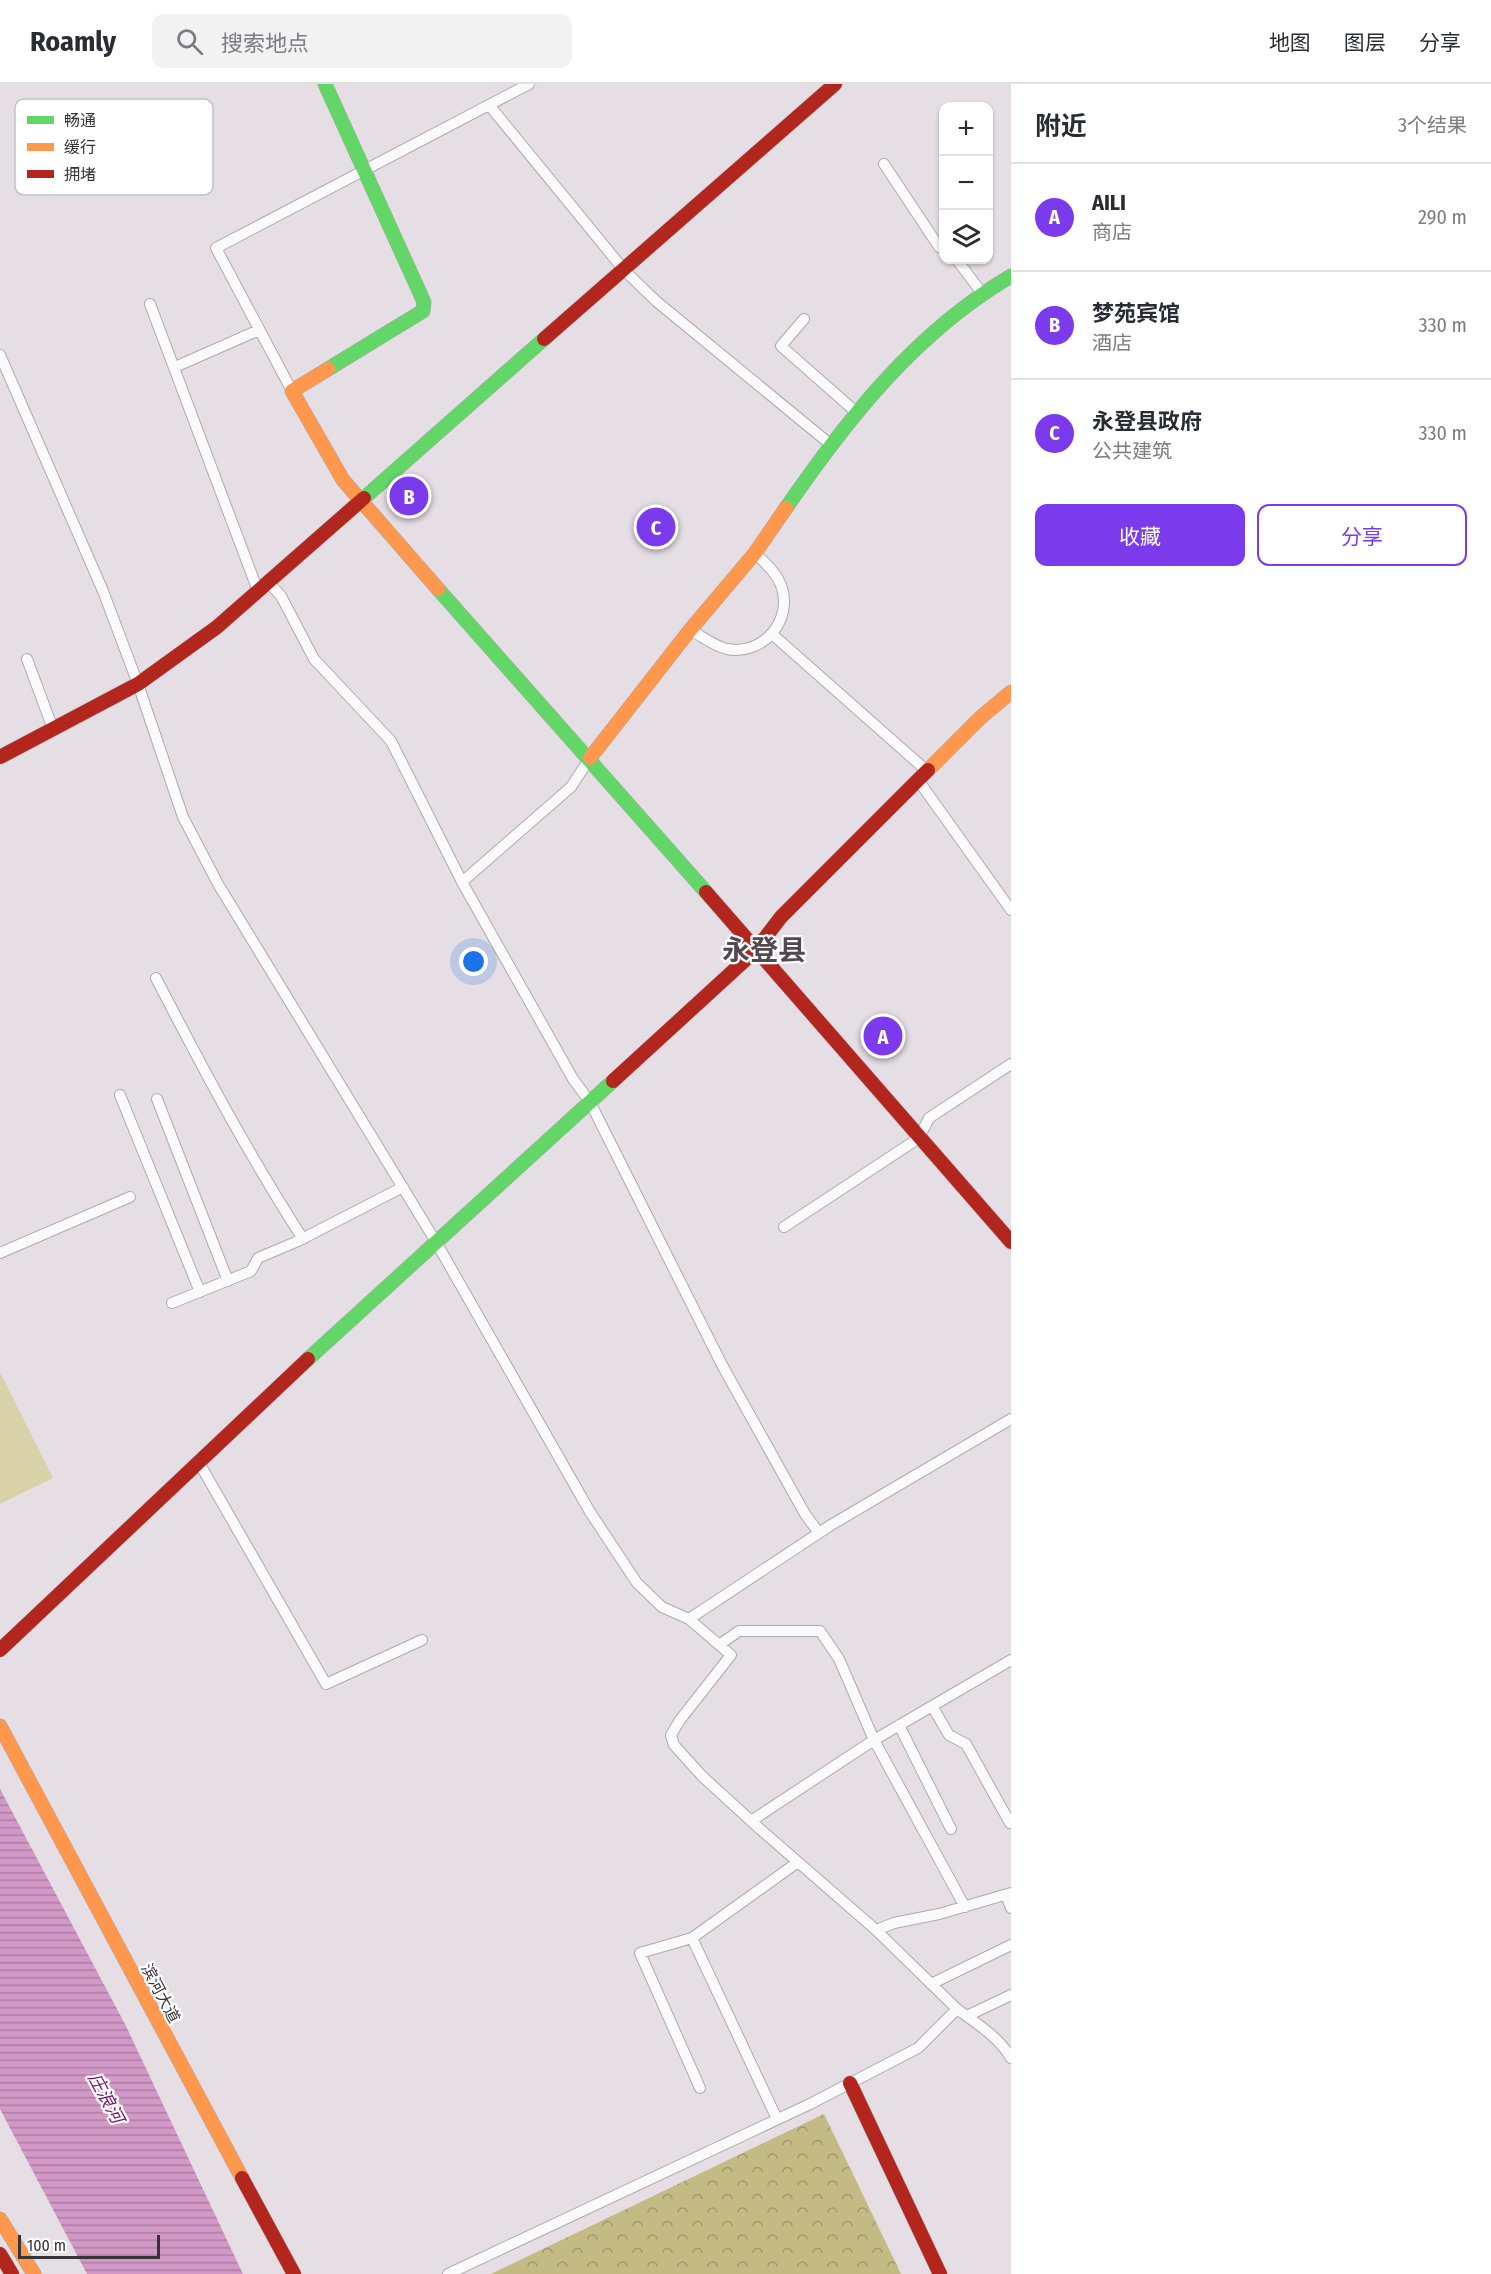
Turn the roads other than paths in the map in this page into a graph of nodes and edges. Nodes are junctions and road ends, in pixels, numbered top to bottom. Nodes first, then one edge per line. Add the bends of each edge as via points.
1 (325, 84) edge
2 (529, 84) edge
3 (835, 84) edge
4 (489, 105) junction
5 (884, 164) dead end
6 (364, 170) junction
7 (939, 247) edge
8 (960, 264) edge
9 (624, 270) junction
10 (1011, 276) edge
11 (982, 293) junction
12 (150, 304) dead end
13 (804, 319) dead end
14 (259, 330) junction
15 (0, 355) edge
16 (175, 367) junction
17 (292, 391) junction
18 (856, 412) junction
19 (830, 444) junction
20 (361, 502) junction
21 (755, 553) junction
22 (264, 587) junction
23 (690, 630) junction
24 (772, 634) junction
25 (27, 659) dead end
26 (138, 684) junction
27 (1011, 692) edge
28 (53, 729) junction
29 (0, 757) edge
30 (590, 758) junction
31 (923, 775) junction
32 (462, 882) junction
33 (1011, 910) edge
34 (755, 951) junction
35 (156, 978) dead end
36 (1011, 1064) edge
37 (120, 1095) dead end
38 (157, 1099) dead end
39 (590, 1102) junction
40 (919, 1138) junction
41 (403, 1187) junction
42 (130, 1197) dead end
43 (784, 1227) dead end
44 (1009, 1234) edge
45 (303, 1239) junction
46 (436, 1242) junction
47 (0, 1253) edge
48 (228, 1281) junction
49 (200, 1292) junction
50 (172, 1303) dead end
51 (1011, 1419) edge
52 (198, 1461) junction
53 (819, 1533) junction
54 (689, 1619) junction
55 (422, 1640) dead end
56 (719, 1645) junction
57 (0, 1650) edge
58 (1011, 1660) edge
59 (932, 1706) junction
60 (899, 1725) junction
61 (0, 1726) edge
62 (874, 1740) junction
63 (751, 1821) junction
64 (1010, 1823) edge
65 (951, 1829) dead end
66 (798, 1862) junction
67 (1009, 1894) edge
68 (965, 1907) junction
69 (1011, 1908) edge
70 (876, 1930) junction
71 (692, 1938) junction
72 (1011, 1945) edge
73 (931, 1984) junction
74 (1011, 1995) edge
75 (957, 2009) junction
76 (967, 2016) junction
77 (1011, 2058) edge
78 (850, 2083) junction
79 (700, 2088) dead end
80 (777, 2119) junction
81 (0, 2219) edge
82 (0, 2254) edge
83 (12, 2274) edge
84 (34, 2274) edge
85 (294, 2274) edge
86 (448, 2274) edge
87 (940, 2274) edge

1 - 6 main road
2 - 4 street
3 - 9 main road
4 - 6 street
4 - 9 street
5 - 7 street
6 - 14 street via 216,248
6 - 17 main road via 420,290 423,311
8 - 11 street
9 - 19 street via 656,302
9 - 20 main road
10 - 11 main road
11 - 18 main road via 933,331
12 - 16 street
13 - 18 street via 781,346
14 - 16 street
14 - 17 street
15 - 26 street via 103,591
16 - 22 street
17 - 20 main road via 342,480
18 - 19 main road
19 - 21 main road
20 - 22 main road
20 - 30 main road
21 - 23 main road
21 - 24 street via 774,573 783,593 783,615
22 - 26 main road via 217,627
22 - 32 street via 280,596 314,659 391,741
23 - 24 street via 736,650 759,644
23 - 30 main road
24 - 31 street
25 - 28 street
26 - 28 main road
26 - 41 street via 183,817 218,884
27 - 31 main road
28 - 29 main road
30 - 32 street via 571,787
30 - 34 main road
31 - 33 street
31 - 34 main road via 781,916
32 - 39 street via 573,1079
34 - 39 main road
34 - 40 main road
35 - 45 street via 222,1107
36 - 40 street via 929,1118
37 - 49 street
38 - 48 street
39 - 46 main road
39 - 53 street via 722,1365
40 - 43 street
40 - 44 main road
41 - 45 street
41 - 46 street
42 - 47 street
45 - 48 street via 258,1258 251,1271
46 - 52 main road
46 - 54 street via 590,1512 637,1583 662,1607
48 - 49 street
49 - 50 street
51 - 53 street
52 - 55 street via 326,1684
52 - 57 main road
53 - 54 street
54 - 56 street
56 - 62 street via 739,1631 820,1631 839,1659
56 - 63 street via 731,1655 671,1735 674,1745 702,1776
58 - 59 street
59 - 60 street
59 - 64 street via 949,1735 966,1744
60 - 62 street
60 - 65 street
61 - 85 main road, 滨河大道
62 - 63 street
62 - 68 street
63 - 66 street
66 - 70 street
66 - 71 street
67 - 68 street
67 - 69 street
68 - 70 street
70 - 73 street
71 - 79 street via 640,1953
71 - 80 street
72 - 73 street
73 - 75 street
74 - 76 street
75 - 76 street
75 - 78 street via 918,2048
76 - 77 street
78 - 80 street
78 - 87 main road
80 - 86 street
81 - 84 main road
82 - 83 main road

